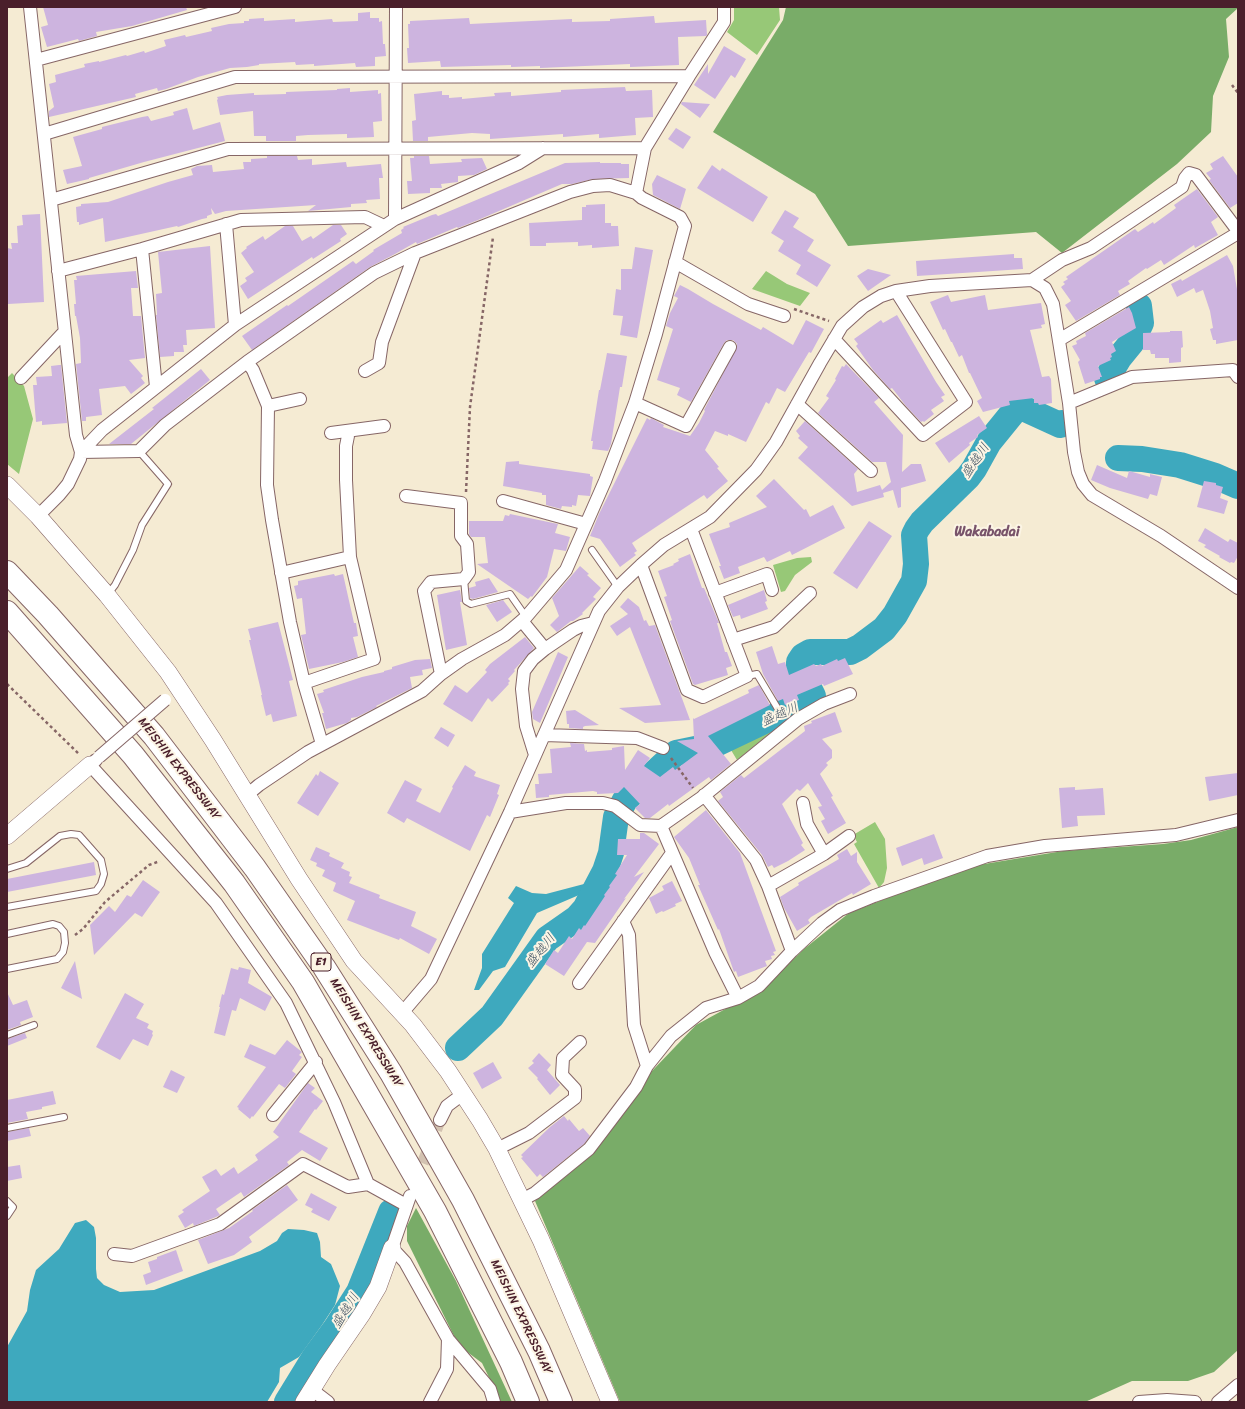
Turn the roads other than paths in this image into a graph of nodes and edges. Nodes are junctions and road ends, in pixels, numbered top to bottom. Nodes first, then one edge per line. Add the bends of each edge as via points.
1 (30, 7) edge
2 (235, 7) edge
3 (396, 7) edge
4 (724, 7) edge
5 (36, 60) junction
6 (689, 76) junction
7 (395, 77) junction
8 (44, 134) junction
9 (543, 148) junction
10 (645, 148) junction
11 (395, 149) junction
12 (636, 193) junction
13 (51, 200) junction
14 (395, 219) junction
15 (226, 224) junction
16 (384, 226) junction
17 (1238, 232) edge
18 (142, 249) junction
19 (415, 253) junction
20 (675, 262) junction
21 (58, 271) junction
22 (1032, 280) junction
23 (896, 291) junction
24 (784, 316) dead end
25 (235, 325) junction
26 (64, 331) junction
27 (834, 339) junction
28 (1060, 340) junction
29 (730, 347) dead end
30 (247, 362) junction
31 (365, 371) dead end
32 (1238, 377) edge
33 (21, 378) dead end
34 (156, 387) junction
35 (300, 399) dead end
36 (635, 403) junction
37 (1069, 403) junction
38 (797, 404) junction
39 (268, 406) junction
40 (384, 426) dead end
41 (349, 431) junction
42 (331, 433) dead end
43 (139, 450) junction
44 (81, 452) junction
45 (871, 471) dead end
46 (7, 484) edge
47 (406, 496) dead end
48 (503, 501) dead end
49 (38, 516) junction
50 (586, 524) junction
51 (691, 529) junction
52 (592, 550) dead end
53 (350, 557) junction
54 (641, 565) junction
55 (7, 572) edge
56 (281, 573) junction
57 (464, 579) junction
58 (618, 587) junction
59 (1238, 588) edge
60 (772, 590) dead end
61 (715, 593) junction
62 (810, 593) dead end
63 (107, 595) junction
64 (7, 612) edge
65 (524, 619) junction
66 (593, 623) junction
67 (734, 640) junction
68 (545, 649) junction
69 (441, 674) junction
70 (747, 676) junction
71 (304, 683) junction
72 (179, 688) junction
73 (850, 694) dead end
74 (778, 709) dead end
75 (544, 735) junction
76 (322, 744) junction
77 (663, 748) dead end
78 (535, 756) junction
79 (95, 761) junction
80 (247, 795) junction
81 (702, 796) junction
82 (803, 803) dead end
83 (510, 812) junction
84 (1238, 820) edge
85 (661, 826) junction
86 (7, 836) edge
87 (849, 836) dead end
88 (672, 853) junction
89 (824, 854) junction
90 (7, 869) edge
91 (768, 886) junction
92 (7, 907) edge
93 (623, 920) junction
94 (7, 934) edge
95 (792, 951) junction
96 (7, 969) edge
97 (578, 983) dead end
98 (738, 998) junction
99 (402, 1013) junction
100 (34, 1025) dead end
101 (7, 1036) edge
102 (580, 1042) dead end
103 (316, 1062) junction
104 (647, 1066) junction
105 (463, 1094) junction
106 (273, 1115) dead end
107 (64, 1117) dead end
108 (440, 1120) tunnel mouth
109 (7, 1128) edge
110 (497, 1149) junction
111 (368, 1184) junction
112 (522, 1200) junction
113 (7, 1201) edge
114 (7, 1216) edge
115 (392, 1248) junction
116 (114, 1254) dead end
117 (448, 1339) junction
118 (1238, 1385) edge
119 (308, 1396) edge
120 (328, 1402) edge
121 (430, 1402) edge
122 (494, 1402) edge
123 (528, 1402) edge
124 (561, 1402) edge
125 (610, 1402) edge
126 (1139, 1402) edge
127 (1196, 1402) edge
128 (1218, 1402) edge

1 - 5 street
2 - 5 street
3 - 7 street
4 - 6 street via 724,22
5 - 8 street
6 - 7 street
6 - 10 street
7 - 8 street via 235,77
7 - 11 street
8 - 13 street
9 - 10 street
9 - 11 street
9 - 14 street via 519,163
10 - 12 street
11 - 13 street via 228,149
11 - 14 street
12 - 19 street via 610,185 570,192
12 - 20 street via 680,217 685,226
13 - 21 street
14 - 16 street
15 - 16 street via 241,220 365,217
15 - 18 street
15 - 25 street
16 - 25 street
17 - 22 street via 1196,175 1189,173 1182,187 1091,248 1062,260
17 - 28 street
18 - 21 street
18 - 34 street
19 - 30 street via 374,273
19 - 31 street via 382,342 379,363
20 - 24 street via 748,304
20 - 36 street
21 - 26 street
22 - 23 street via 930,286
22 - 28 street via 1045,288 1053,304
23 - 27 street via 881,296 863,307 842,326
23 - 27 street via 966,402 923,436
25 - 34 street
26 - 33 street
26 - 44 street via 76,435
27 - 38 street
28 - 37 street
29 - 36 street via 686,426
30 - 39 street
30 - 43 street via 165,425
32 - 37 street via 1234,370 1132,377
34 - 44 street via 102,430
35 - 39 street
36 - 50 street
37 - 59 street via 1078,472 1092,495 1162,536
38 - 45 street
38 - 51 street via 776,442 756,470 710,517
39 - 56 street via 267,485
40 - 41 street
41 - 42 street
41 - 53 street via 346,446 346,480
43 - 44 street
43 - 63 lane via 168,484 142,525 134,550 116,586
44 - 49 street via 68,484
46 - 49 street
47 - 57 street via 461,503 461,536 467,544 469,572
48 - 50 street
49 - 63 street
50 - 65 street via 566,570
51 - 54 street via 664,545
51 - 61 street
52 - 58 lane
53 - 56 street
53 - 71 street via 374,659
54 - 58 street
54 - 70 street via 687,690 704,697
55 - 124 highway, MEISHIN EXPRESSWAY / E1 via 154,736 255,868 324,967 391,1073 463,1200 539,1351
56 - 71 street
57 - 65 lane via 466,601 471,604 510,594
57 - 69 street via 432,582 424,591
58 - 66 street via 599,610
60 - 61 street via 767,574
61 - 67 street
62 - 67 street via 774,627
63 - 72 street
64 - 123 highway, E1 via 133,754 234,883 303,982 435,1211 511,1362
65 - 68 street
65 - 69 street via 505,635
66 - 68 street via 573,630
66 - 75 street
67 - 70 street
68 - 78 street via 533,659 524,672 522,690 526,726
69 - 76 street via 422,691
70 - 74 lane via 757,674
71 - 76 street
72 - 79 street, bridge
72 - 80 street
73 - 81 street via 824,704 798,719
75 - 77 street via 637,738
75 - 78 street
76 - 80 street
78 - 83 street
79 - 86 street
79 - 103 street via 174,857 216,903 286,1003
80 - 99 street via 354,961
81 - 85 street
81 - 91 street via 756,860
82 - 89 street via 807,824
83 - 85 street via 566,803 602,803 620,809 640,825
83 - 99 street via 432,979
84 - 95 street via 1176,835 1045,846 987,856 840,910
85 - 88 street
87 - 89 street
88 - 93 street
88 - 98 street
89 - 91 street
90 - 92 lane via 26,863 60,836 71,834 80,835 101,860 104,874 96,891
91 - 95 street
93 - 97 street
93 - 104 street via 629,934 634,1025
94 - 96 lane via 53,924 60,926 64,932 65,943 63,952 57,959
95 - 98 street via 759,986
98 - 104 street via 706,1008 672,1036
99 - 105 street
100 - 101 lane
102 - 110 street via 564,1058 562,1074 575,1089 575,1098 530,1133
103 - 106 street
103 - 111 street
104 - 112 street via 636,1087 588,1149 535,1193
105 - 108 street via 447,1106
105 - 110 street
107 - 109 lane
110 - 112 street
111 - 115 street via 408,1200
111 - 116 street via 348,1187 302,1164 220,1224 132,1256
112 - 125 street
113 - 114 lane via 13,1207
115 - 117 street via 405,1262
115 - 119 street via 378,1287
117 - 121 street via 448,1369
117 - 122 street via 490,1389
118 - 128 street
119 - 120 street
126 - 127 street

